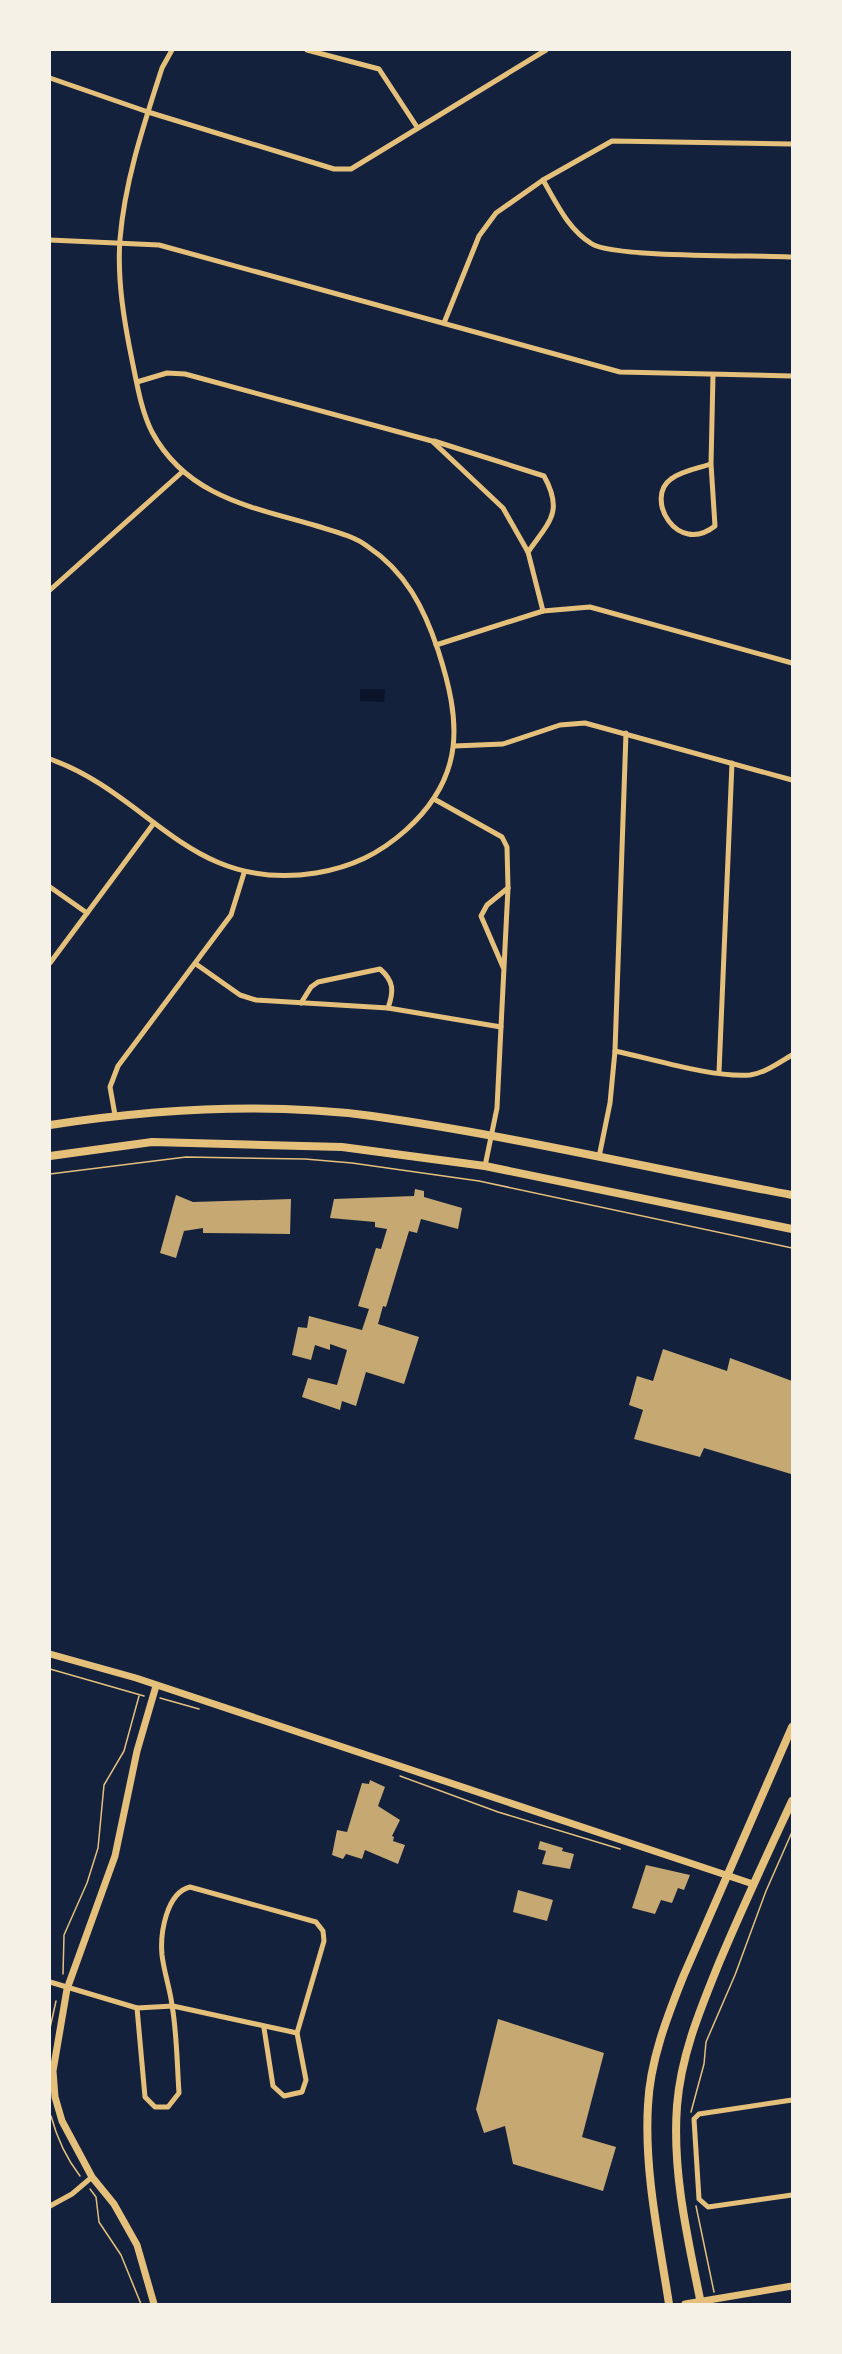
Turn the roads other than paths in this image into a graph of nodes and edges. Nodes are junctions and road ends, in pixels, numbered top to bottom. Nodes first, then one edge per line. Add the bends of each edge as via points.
1 (172, 50) edge
2 (307, 50) edge
3 (546, 50) edge
4 (50, 78) edge
5 (148, 112) junction
6 (417, 128) junction
7 (792, 144) edge
8 (543, 180) junction
9 (50, 240) edge
10 (120, 242) junction
11 (792, 257) edge
12 (444, 323) junction
13 (713, 375) junction
14 (792, 376) edge
15 (137, 382) junction
16 (432, 441) junction
17 (711, 464) junction
18 (182, 473) junction
19 (528, 552) junction
20 (50, 590) edge
21 (543, 611) junction
22 (436, 645) junction
23 (792, 663) edge
24 (626, 733) junction
25 (454, 746) junction
26 (50, 759) edge
27 (732, 763) junction
28 (792, 780) edge
29 (434, 799) junction
30 (154, 823) junction
31 (244, 873) junction
32 (50, 887) edge
33 (508, 888) junction
34 (87, 913) junction
35 (50, 963) edge
36 (196, 964) junction
37 (504, 968) junction
38 (301, 1003) junction
39 (388, 1008) junction
40 (501, 1027) junction
41 (615, 1051) junction
42 (792, 1054) edge
43 (719, 1072) junction
44 (115, 1115) junction
45 (50, 1125) edge
46 (490, 1136) junction
47 (50, 1156) edge
48 (599, 1157) junction
49 (485, 1166) junction
50 (792, 1194) edge
51 (792, 1230) edge
52 (50, 1654) edge
53 (156, 1686) junction
54 (792, 1727) edge
55 (792, 1801) edge
56 (727, 1874) junction
57 (753, 1884) junction
58 (50, 1982) edge
59 (64, 1988) junction
60 (172, 2006) junction
61 (137, 2008) junction
62 (264, 2028) junction
63 (297, 2033) junction
64 (51, 2071) edge
65 (792, 2100) edge
66 (92, 2177) junction
67 (792, 2195) edge
68 (50, 2206) edge
69 (792, 2286) edge
70 (701, 2303) edge
71 (154, 2304) edge
72 (669, 2304) edge
73 (685, 2304) edge

1 - 5 street
2 - 6 street via 379,69
3 - 6 street
4 - 5 street
5 - 6 street via 334,169 351,169
5 - 10 street via 127,187
7 - 8 street via 612,141
8 - 11 street via 571,228 594,246 626,251
8 - 12 street via 496,213 479,236
9 - 10 street
10 - 12 street via 159,245
10 - 15 street via 123,314
12 - 13 street via 620,372
13 - 14 street
13 - 17 street
15 - 16 street via 167,373 185,374
15 - 18 street via 152,430
16 - 19 street via 503,508
16 - 19 street via 544,476 554,494 555,512
17 - 17 street via 715,525 705,533 692,535 670,525 664,516 665,484 673,477
18 - 20 street
18 - 22 street via 228,500 364,543 391,564 412,589
19 - 21 street
21 - 22 street
21 - 23 street via 590,607
22 - 25 street via 454,703
24 - 25 street via 575,723 503,744
24 - 27 street
24 - 41 street
25 - 29 street via 447,776
26 - 30 street via 110,792
27 - 28 street
27 - 43 street
29 - 31 street via 396,839 375,855 343,869 305,875
29 - 33 street via 502,837 507,847
30 - 31 street via 197,853
30 - 34 street
31 - 36 street via 231,915
32 - 34 street
33 - 37 street
33 - 37 street via 487,905 481,916
34 - 35 street
36 - 38 street via 240,995
36 - 44 street via 118,1066 110,1087
37 - 40 street
38 - 39 street
38 - 39 street via 318,982 380,969 390,977 393,994
39 - 40 street
40 - 46 street via 496,1108
41 - 43 street
41 - 48 street
42 - 43 street via 752,1075
44 - 45 main road
44 - 46 main road via 208,1109 289,1110 370,1116
46 - 48 main road
46 - 49 street
47 - 49 main road via 152,1142 222,1142 342,1148
48 - 50 main road
49 - 51 main road
52 - 53 street
53 - 56 street
53 - 59 street via 137,1751 115,1856
54 - 56 main road
55 - 57 main road
56 - 57 street
56 - 72 main road via 667,2018 648,2102 647,2146
57 - 70 main road via 694,2023 677,2106 678,2180
58 - 59 street
59 - 61 street
59 - 64 street
60 - 61 street
60 - 61 street via 179,2093 168,2107 155,2107 145,2097
60 - 62 street
60 - 63 street via 162,1954 163,1936 176,1895 190,1887 316,1922 323,1931 324,1941
62 - 63 street
62 - 63 street via 273,2086 284,2096 302,2092 306,2080
64 - 66 street via 62,2121
65 - 67 street via 699,2114 694,2119 699,2199 708,2206
66 - 68 street
66 - 71 street via 114,2204 137,2245
69 - 70 street
70 - 73 street

